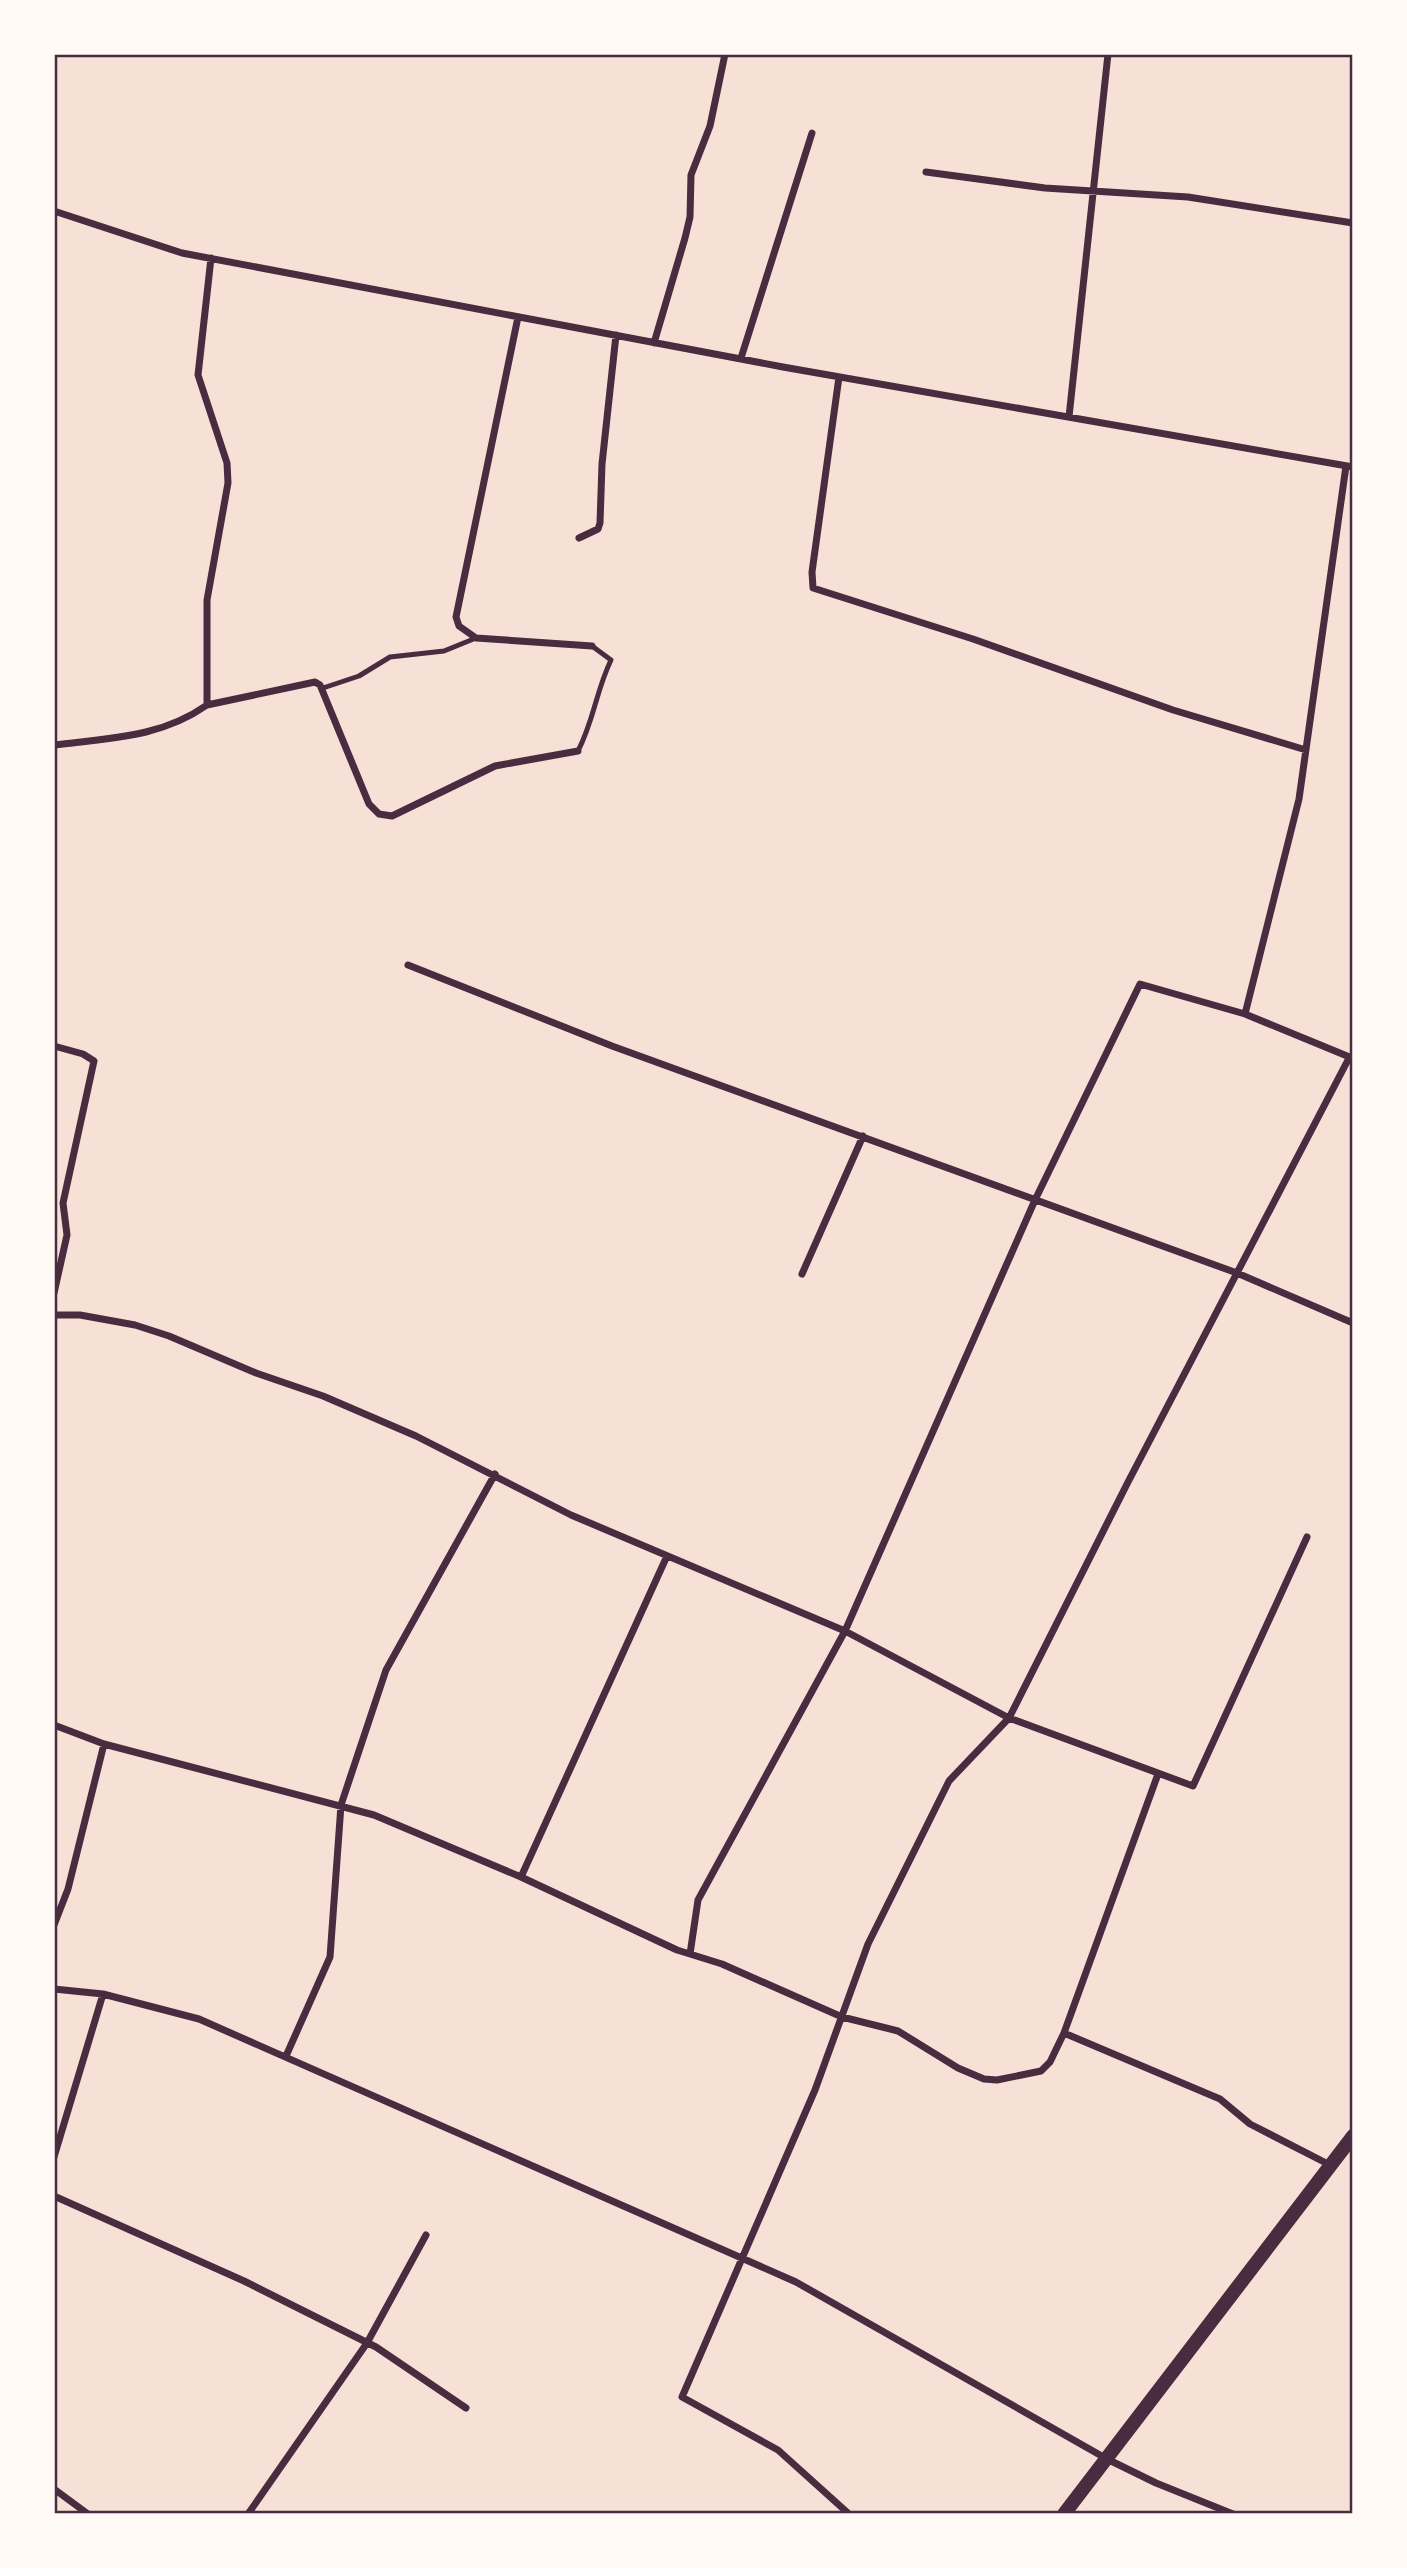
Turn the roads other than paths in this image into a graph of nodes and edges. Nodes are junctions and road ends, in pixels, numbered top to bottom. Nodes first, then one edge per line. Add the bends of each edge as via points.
1 (724, 54) edge
2 (1108, 54) edge
3 (812, 133) dead end
4 (926, 172) dead end
5 (1094, 190) junction
6 (54, 211) edge
7 (1353, 223) edge
8 (211, 258) junction
9 (518, 317) junction
10 (617, 335) junction
11 (654, 342) junction
12 (741, 358) junction
13 (839, 377) junction
14 (1069, 417) junction
15 (1349, 467) edge
16 (579, 538) dead end
17 (476, 638) junction
18 (592, 646) joint
19 (323, 688) junction
20 (206, 705) junction
21 (54, 745) edge
22 (1306, 750) junction
23 (578, 751) joint
24 (408, 965) dead end
25 (1245, 1014) junction
26 (54, 1046) edge
27 (1351, 1058) edge
28 (863, 1136) junction
29 (1035, 1200) junction
30 (1237, 1273) junction
31 (802, 1274) dead end
32 (54, 1293) edge
33 (54, 1315) edge
34 (1353, 1323) edge
35 (495, 1474) junction
36 (1307, 1537) dead end
37 (667, 1556) junction
38 (845, 1631) junction
39 (1009, 1718) junction
40 (54, 1725) edge
41 (104, 1744) junction
42 (1158, 1774) junction
43 (341, 1805) junction
44 (521, 1877) junction
45 (54, 1925) edge
46 (690, 1954) junction
47 (54, 1989) edge
48 (103, 1994) junction
49 (842, 2017) junction
50 (1064, 2033) junction
51 (286, 2056) junction
52 (1353, 2136) edge
53 (54, 2157) edge
54 (1330, 2165) junction
55 (54, 2196) edge
56 (426, 2235) dead end
57 (741, 2258) junction
58 (367, 2343) junction
59 (466, 2408) dead end
60 (1107, 2459) junction
61 (54, 2489) edge
62 (88, 2514) edge
63 (248, 2514) edge
64 (849, 2514) edge
65 (1064, 2514) edge
66 (1233, 2514) edge

1 - 11 street via 710,126 691,175 685,238
2 - 5 street
3 - 12 street
4 - 5 street
5 - 7 street via 1237,202
5 - 14 street
6 - 8 street via 182,253
8 - 9 street
8 - 20 street via 198,374 227,463 228,482 207,600
9 - 10 street
9 - 17 street via 456,607 459,626
10 - 11 street
10 - 16 street via 600,523 598,529
11 - 12 street
12 - 13 street
13 - 14 street
13 - 22 street via 813,588 1172,710
14 - 15 street
15 - 22 street
17 - 18 street
17 - 19 lane via 444,651 390,657 359,676
18 - 23 lane via 611,660 598,687 592,724
19 - 20 street via 315,682
19 - 23 street via 369,804 386,816 495,766
20 - 21 street via 152,733
22 - 25 street via 1299,799
24 - 28 street via 612,1046
25 - 27 street
25 - 29 street via 1140,984
26 - 32 street via 94,1061 63,1203 67,1236
27 - 30 street
28 - 29 street
28 - 31 street
29 - 30 street
29 - 38 street
30 - 34 street
30 - 39 street
33 - 35 street via 112,1320 169,1336 323,1396
35 - 37 street via 571,1515
35 - 43 street via 386,1670
36 - 42 street via 1193,1786
37 - 38 street
37 - 44 street
38 - 39 street
38 - 46 street via 698,1900
39 - 42 street
39 - 49 street via 949,1781 868,1944
40 - 41 street
41 - 43 street
41 - 45 street via 68,1889
42 - 50 street
43 - 44 street
43 - 51 street via 330,1957
44 - 46 street
46 - 49 street
47 - 48 street
48 - 51 street via 199,2019
48 - 53 street
49 - 50 street via 898,2031 958,2067 997,2080 1041,2071
49 - 57 street
50 - 54 street via 1220,2099 1250,2124
51 - 57 street
52 - 54 main road
54 - 60 main road
55 - 58 street via 244,2281
56 - 58 street
57 - 60 street via 796,2282
57 - 64 street via 682,2397 778,2450
58 - 59 street
58 - 63 street
60 - 65 main road
60 - 66 street
61 - 62 street

